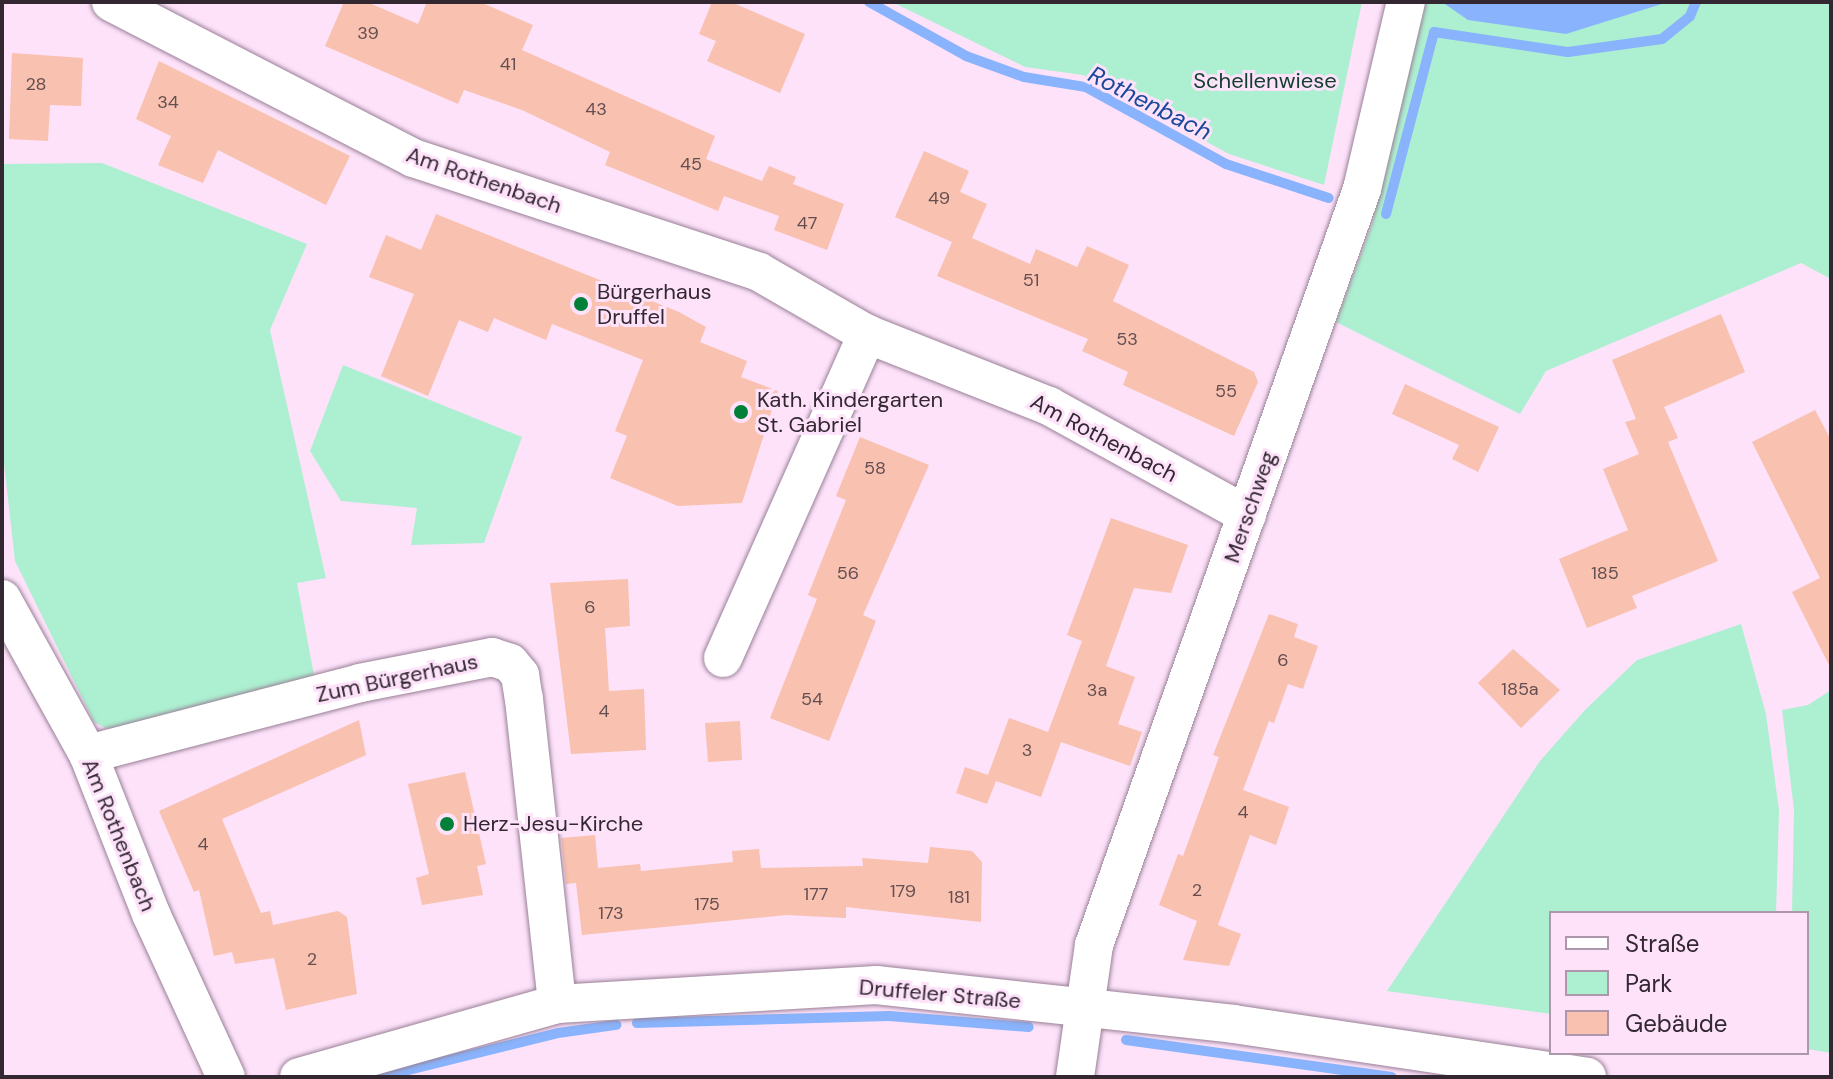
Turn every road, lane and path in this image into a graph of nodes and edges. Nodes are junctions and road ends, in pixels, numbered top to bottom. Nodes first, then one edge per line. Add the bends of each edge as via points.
1 (111, 2) edge
2 (1406, 2) edge
3 (867, 334) junction
4 (1247, 515) junction
5 (2, 599) edge
6 (723, 658) dead end
7 (88, 754) junction
8 (557, 1004) junction
9 (1083, 1008) junction
10 (226, 1077) edge
11 (299, 1077) edge
12 (1075, 1077) edge
13 (1587, 1077) edge

1 - 3 street, Am Rothenbach via 413,158 759,272
2 - 4 street, Merschweg via 1362,189
3 - 4 street, Am Rothenbach via 1049,406
3 - 6 street
4 - 9 street, Merschweg via 1094,945
5 - 7 street, Am Rothenbach
7 - 8 street, Zum Bürgerhaus via 360,683 492,657 510,663 522,687
7 - 10 street, Am Rothenbach via 151,914
8 - 9 street, Druffeler Straße via 876,985
8 - 11 street, Druffeler Straße
9 - 12 street, Merschweg
9 - 13 street, Druffeler Straße

